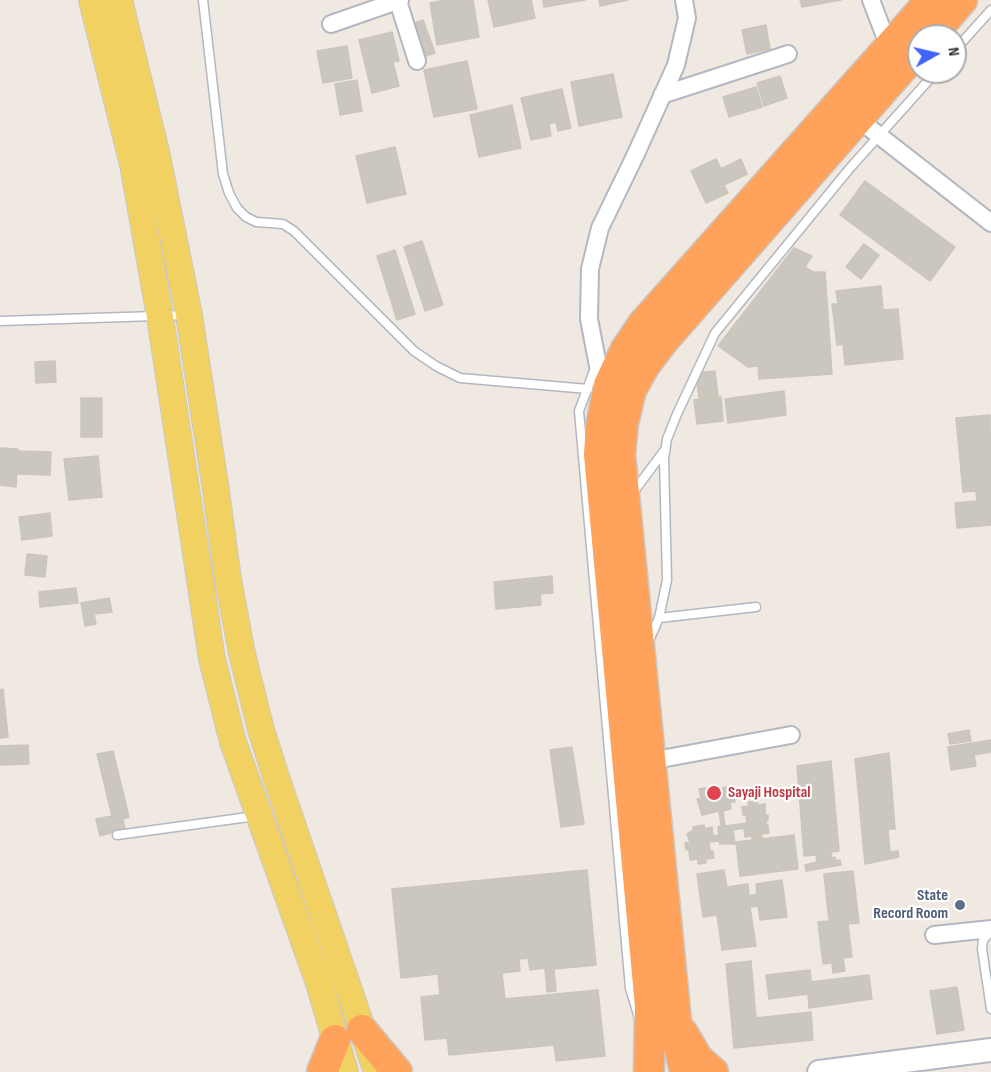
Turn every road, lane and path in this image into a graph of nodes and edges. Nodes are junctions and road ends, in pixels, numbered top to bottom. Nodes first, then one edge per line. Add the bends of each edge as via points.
1 (92, 0) edge
2 (119, 0) edge
3 (204, 0) edge
4 (399, 0) edge
5 (684, 0) edge
6 (871, 0) edge
7 (931, 0) edge
8 (962, 0) edge
9 (991, 10) edge
10 (331, 24) dead end
11 (941, 24) edge
12 (967, 37) edge
13 (889, 47) junction
14 (788, 54) dead end
15 (417, 61) dead end
16 (907, 68) edge
17 (921, 84) edge
18 (662, 95) junction
19 (868, 128) junction
20 (991, 223) edge
21 (189, 315) junction
22 (160, 317) junction
23 (0, 321) edge
24 (605, 405) junction
25 (666, 448) junction
26 (625, 504) junction
27 (756, 607) dead end
28 (659, 618) junction
29 (640, 663) junction
30 (791, 735) dead end
31 (650, 761) junction
32 (258, 815) junction
33 (117, 835) dead end
34 (991, 930) edge
35 (934, 935) dead end
36 (675, 1009) junction
37 (991, 1009) edge
38 (349, 1035) junction
39 (991, 1050) edge
40 (991, 1064) edge
41 (879, 1068) edge
42 (322, 1072) edge
43 (345, 1072) edge
44 (377, 1072) edge
45 (398, 1072) edge
46 (649, 1072) edge
47 (685, 1072) edge
48 (713, 1072) edge
49 (819, 1072) edge
50 (934, 1072) edge

1 - 22 main road via 133,164
2 - 21 main road via 157,156
3 - 24 lane via 223,174 237,208 256,222 283,224 294,231 414,351 436,366 460,378
4 - 10 street
4 - 15 street
5 - 18 street via 687,18 676,65
6 - 13 street
7 - 13 highway
8 - 11 highway
9 - 12 lane
13 - 24 highway via 643,324 609,385
14 - 18 street
16 - 19 highway
17 - 19 lane
18 - 24 street via 600,228 590,269 589,319
19 - 20 street
19 - 24 highway via 664,340 631,390
19 - 25 lane via 715,333 676,414
21 - 22 lane
21 - 38 main road via 242,654
22 - 23 lane
22 - 32 main road via 212,659 232,742
24 - 26 highway via 620,454
24 - 46 highway via 598,454 650,1006
25 - 26 lane
25 - 28 lane via 667,580
26 - 29 highway
27 - 28 lane
28 - 29 lane
29 - 31 highway
30 - 31 street
31 - 36 highway
32 - 33 lane
32 - 38 main road via 319,984
34 - 35 street
34 - 37 lane via 982,949
36 - 47 highway
36 - 48 highway via 690,1047
38 - 42 highway
38 - 43 main road
38 - 44 main road
38 - 45 highway
39 - 41 main road
40 - 50 main road
41 - 49 main road

